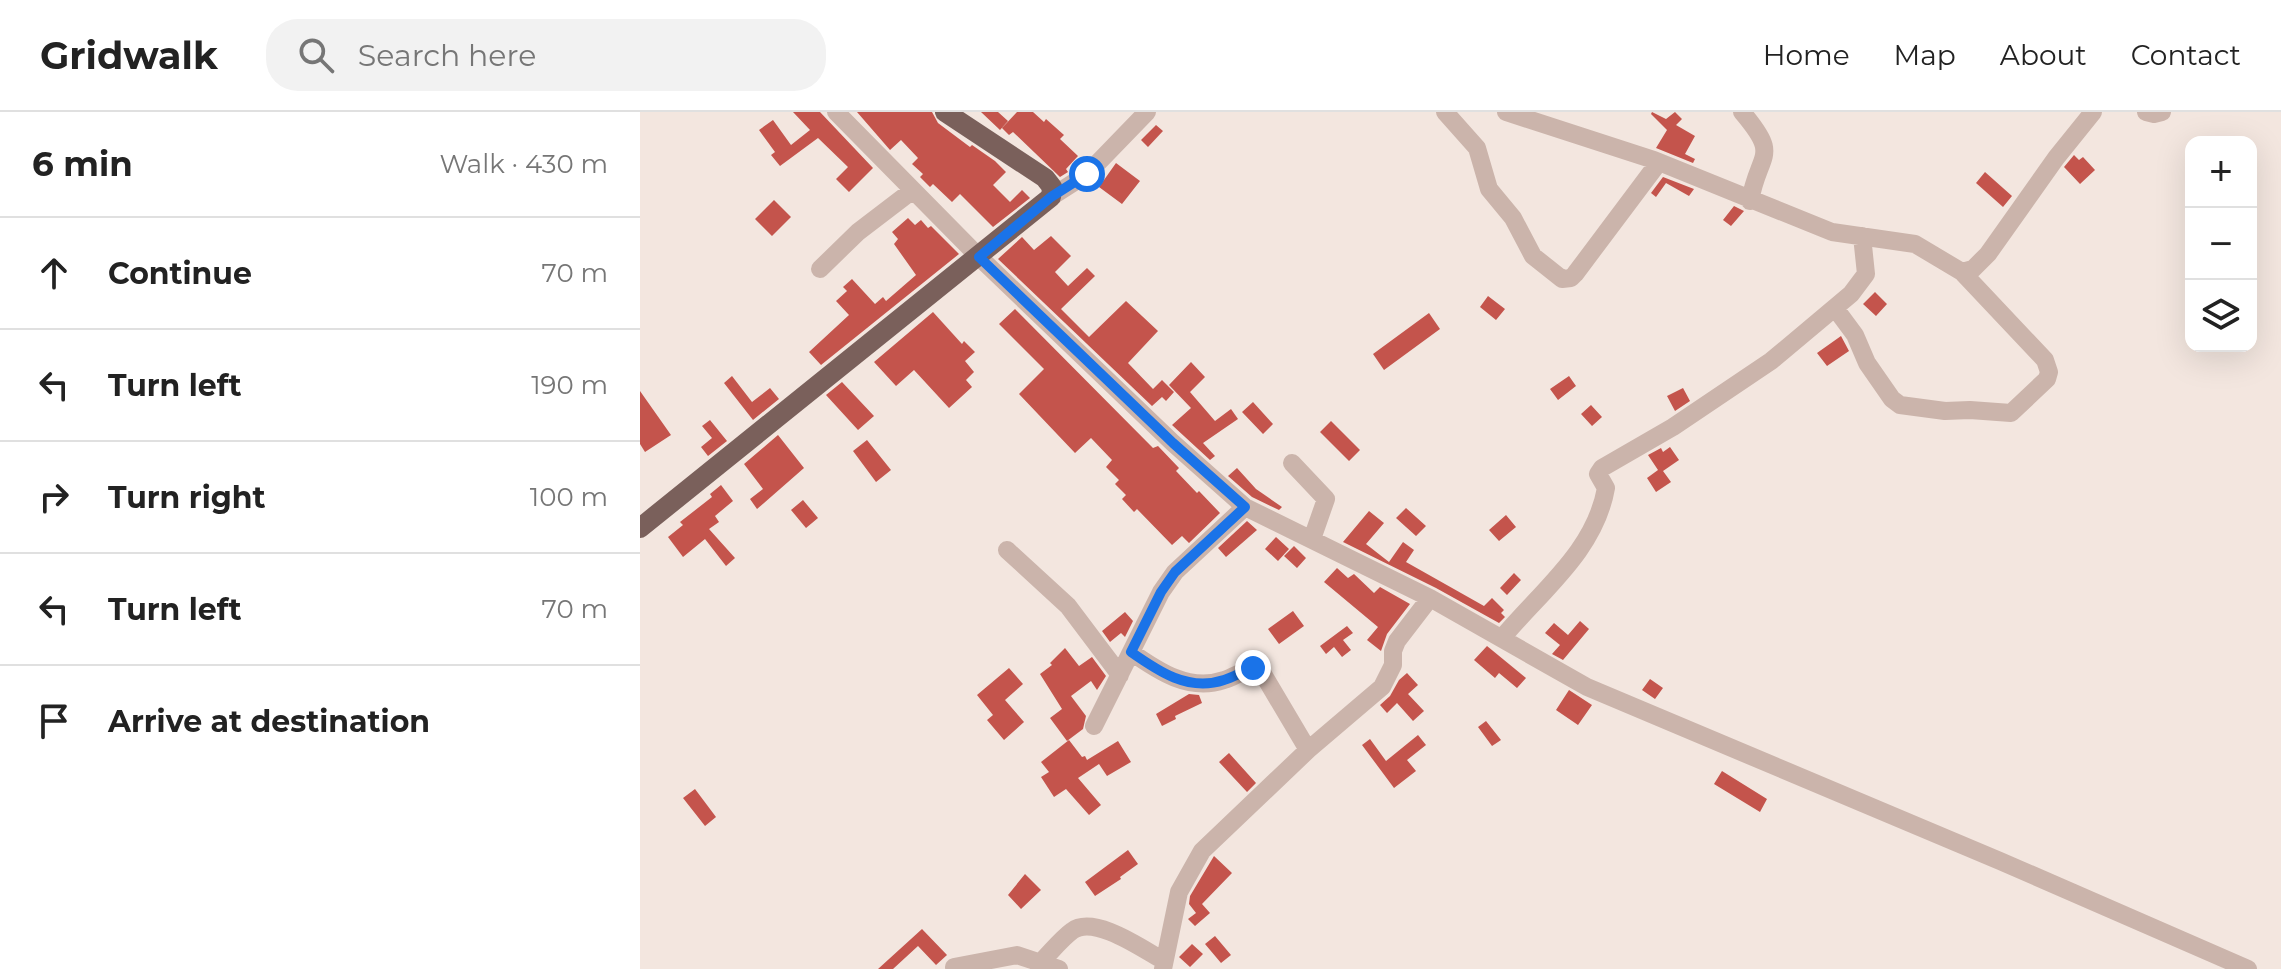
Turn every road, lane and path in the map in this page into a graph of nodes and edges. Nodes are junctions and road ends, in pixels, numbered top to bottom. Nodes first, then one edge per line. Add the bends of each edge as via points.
1 (836, 112) edge
2 (945, 112) edge
3 (1147, 112) edge
4 (1445, 112) edge
5 (1506, 112) edge
6 (1742, 112) edge
7 (2093, 112) edge
8 (2146, 112) edge
9 (2162, 112) edge
10 (1659, 162) junction
11 (913, 190) junction
12 (1051, 197) junction
13 (1750, 201) junction
14 (1862, 236) junction
15 (979, 257) junction
16 (820, 269) dead end
17 (1962, 272) junction
18 (1835, 308) junction
19 (1292, 463) dead end
20 (1245, 507) junction
21 (640, 528) edge
22 (1312, 539) junction
23 (1007, 550) dead end
24 (1430, 598) junction
25 (1502, 638) junction
26 (1131, 652) junction
27 (1120, 675) junction
28 (1094, 726) dead end
29 (1308, 750) junction
30 (1041, 962) junction
31 (1164, 965) edge
32 (954, 967) dead end
33 (1059, 969) edge
34 (2248, 969) edge

1 - 11 street
2 - 12 main road via 1045,178
3 - 12 street via 1087,174
4 - 10 street via 1477,148 1489,189 1513,218 1533,256 1562,279 1575,274
5 - 10 street
6 - 13 street via 1765,146
7 - 17 street via 1988,254
8 - 9 street
10 - 13 street
11 - 15 street
11 - 16 street
12 - 15 main road
13 - 14 street via 1832,232
14 - 17 street via 1915,244
14 - 18 street via 1866,274
15 - 20 street
15 - 21 main road
17 - 18 street via 2045,360 2047,379 2011,413 1900,405 1867,363
18 - 25 street via 1771,361 1602,468 1598,474 1606,492 1596,526
19 - 22 street via 1326,499
20 - 22 street
20 - 26 street via 1175,572
22 - 24 street
23 - 27 street via 1053,589
24 - 25 street
24 - 29 street via 1397,641 1382,687
25 - 34 street via 1587,687
26 - 27 street
26 - 29 street via 1157,672 1180,680 1215,683 1260,669
27 - 28 street
29 - 31 street via 1202,851 1179,892
30 - 31 street via 1074,929 1083,927 1115,934
30 - 32 street via 1017,955
30 - 33 street

